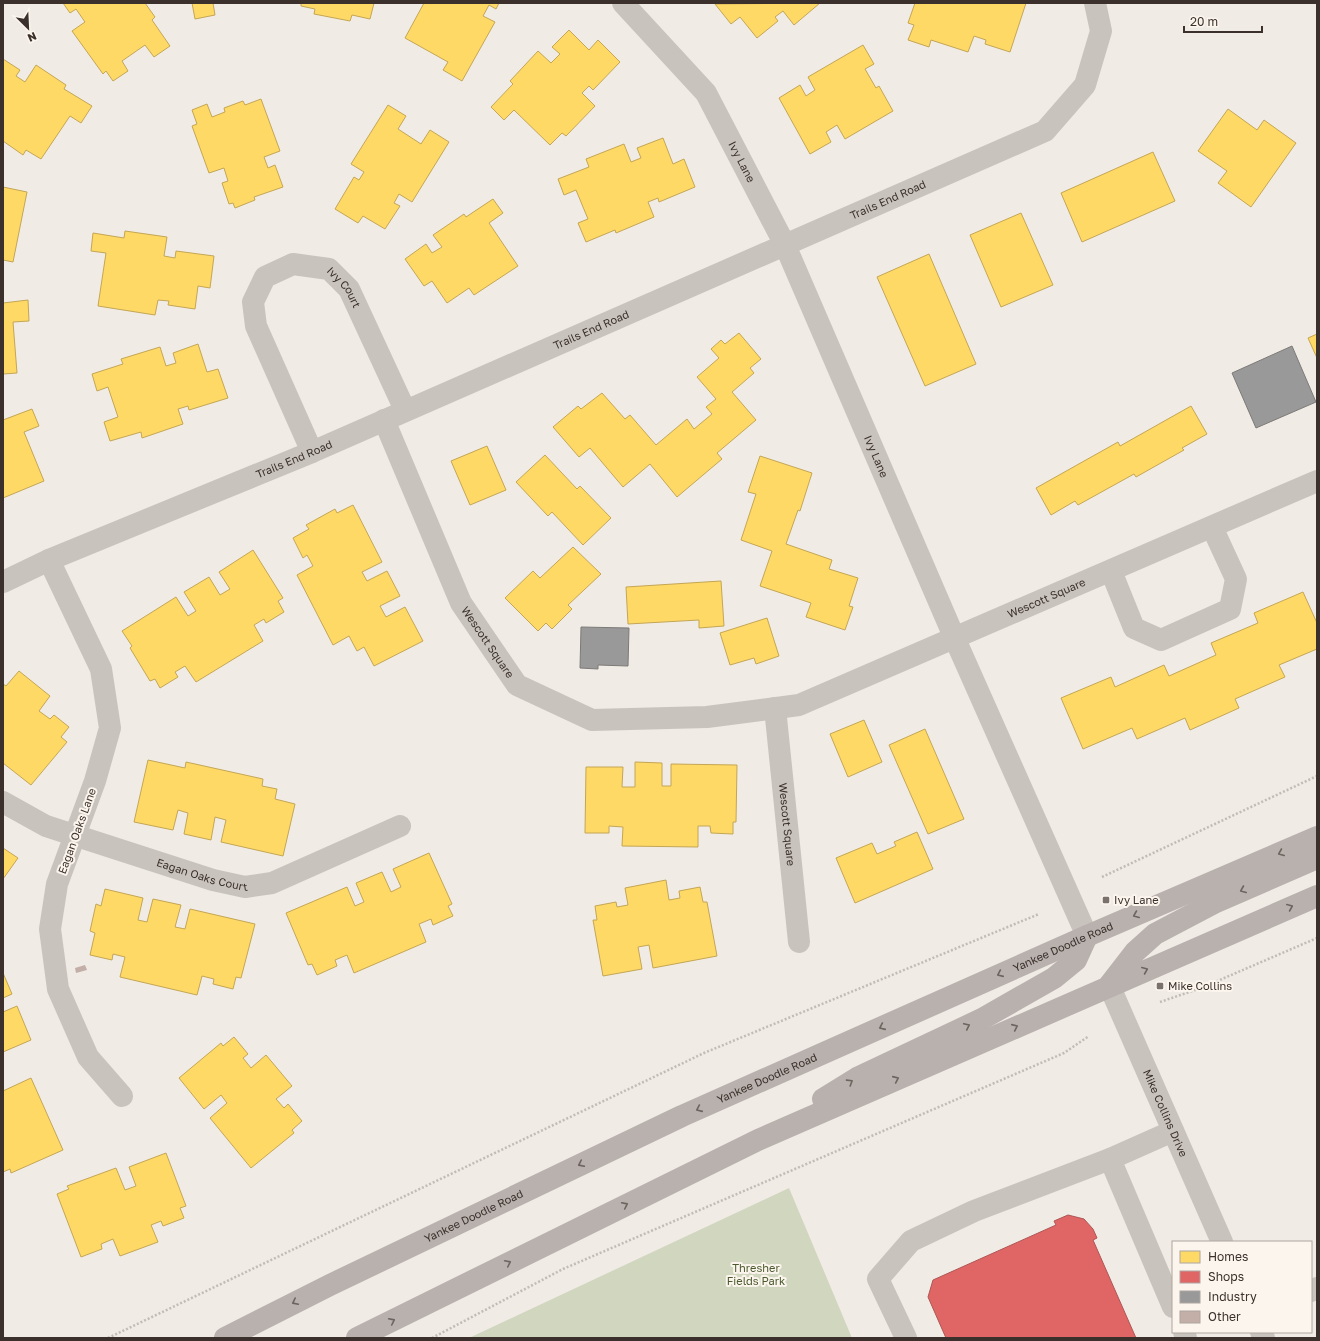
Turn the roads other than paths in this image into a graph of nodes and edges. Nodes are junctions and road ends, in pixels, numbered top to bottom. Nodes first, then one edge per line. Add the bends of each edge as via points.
1 (623, 3) edge
2 (1095, 3) edge
3 (785, 244) junction
4 (405, 410) junction
5 (384, 420) junction
6 (312, 452) junction
7 (1317, 482) edge
8 (1212, 527) junction
9 (49, 560) junction
10 (1111, 571) junction
11 (3, 582) edge
12 (956, 638) junction
13 (775, 708) junction
14 (3, 802) edge
15 (400, 826) dead end
16 (76, 835) junction
17 (1317, 837) edge
18 (1317, 858) edge
19 (1317, 896) edge
20 (1087, 936) junction
21 (799, 942) dead end
22 (1109, 985) junction
23 (122, 1096) dead end
24 (1173, 1131) junction
25 (758, 1140) junction
26 (1110, 1159) junction
27 (1222, 1241) edge
28 (1172, 1305) edge
29 (225, 1338) edge
30 (357, 1338) edge
31 (906, 1338) edge

1 - 3 street, Ivy Lane via 706,93
2 - 3 street, Trails End Road via 1101,30 1085,84 1045,131
3 - 4 street, Trails End Road
3 - 12 street, Ivy Lane
4 - 5 street, Trails End Road
4 - 6 street, Ivy Court via 349,289 329,269 293,264 265,277 253,302 256,326
5 - 6 street, Trails End Road
5 - 13 street, Wescott Square via 461,603 517,685 592,720 707,717
6 - 9 street, Trails End Road
7 - 8 street, Wescott Square
8 - 10 street, Wescott Square
8 - 10 street via 1236,579 1230,609 1161,640 1134,628
9 - 11 street, Trails End Road
9 - 16 street, Eagan Oaks Lane via 101,668 110,728
10 - 12 street, Wescott Square
12 - 13 street, Wescott Square via 799,705
12 - 20 street, Ivy Lane
13 - 21 street, Wescott Square
14 - 16 street, Eagan Oaks Court via 46,826
15 - 16 street, Eagan Oaks Court via 272,882 245,887 212,880
16 - 23 street, Eagan Oaks Lane via 57,884 50,929 58,989 88,1057
17 -> 20 main road, Yankee Doodle Road
18 -> 22 main road via 1214,903 1155,934 1135,952
22 -> 19 main road
25 -> 20 main road via 857,1078 982,1019 1054,978 1076,960
20 -> 29 main road, Yankee Doodle Road via 682,1116 337,1281
22 - 24 street, Mike Collins Drive
25 -> 22 main road
24 - 26 street
24 - 27 street, Mike Collins Drive
30 -> 25 main road
26 - 28 street
26 - 31 street via 974,1211 911,1241 878,1279

